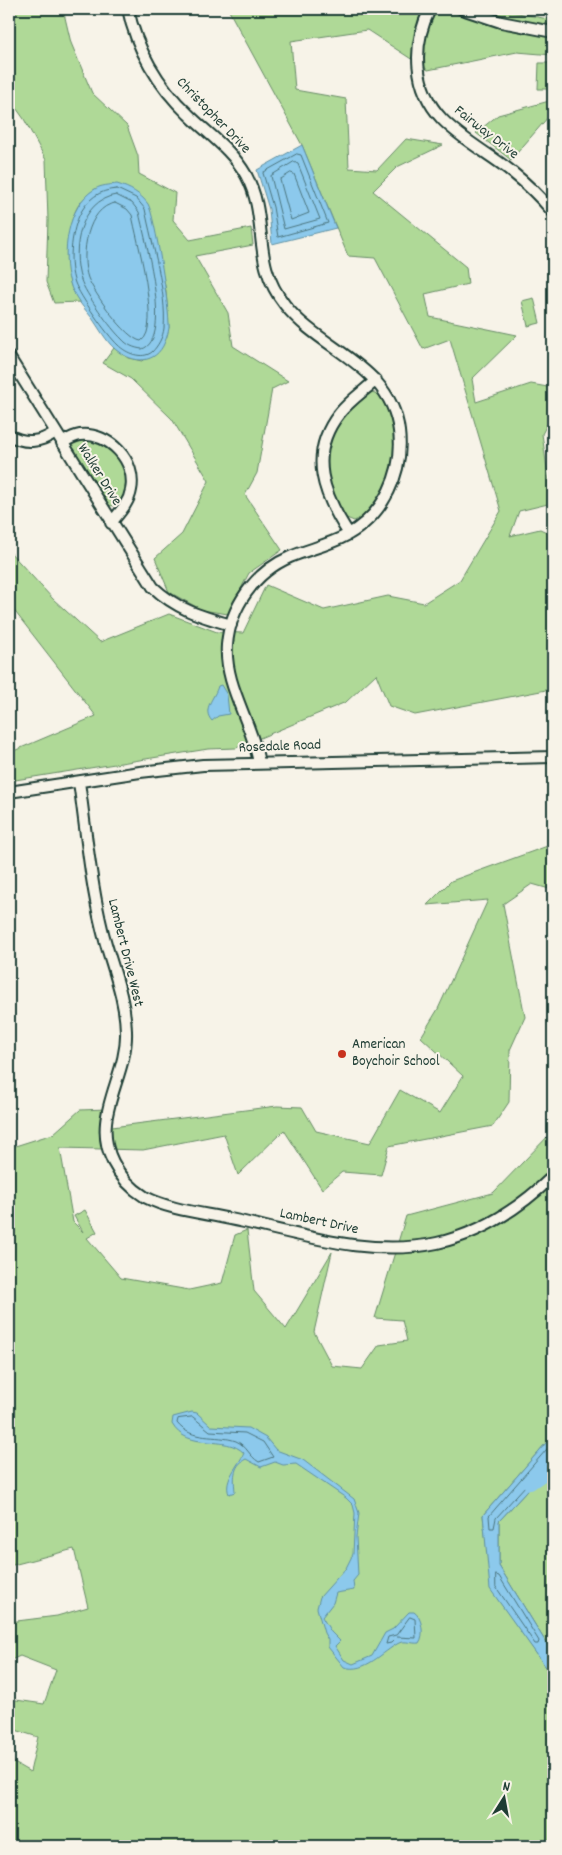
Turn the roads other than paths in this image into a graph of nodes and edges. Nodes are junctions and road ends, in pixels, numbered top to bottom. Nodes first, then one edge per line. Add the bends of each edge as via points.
1 (128, 9) edge
2 (430, 9) edge
3 (462, 9) edge
4 (553, 32) edge
5 (553, 212) edge
6 (9, 357) edge
7 (376, 380) junction
8 (55, 432) junction
9 (9, 435) edge
10 (62, 443) junction
11 (111, 523) junction
12 (349, 534) junction
13 (231, 624) junction
14 (553, 757) edge
15 (259, 763) junction
16 (79, 782) junction
17 (9, 792) edge
18 (553, 1176) edge
19 (181, 1208) joint

1 - 7 street, Christopher Drive via 141,49 162,85 231,154 248,178 257,204 264,265 284,304 303,323
2 - 5 street, Fairway Drive via 420,34 417,59 428,98 443,119 513,172
3 - 4 street via 501,22
6 - 8 street, Walker Drive
7 - 12 street, Christopher Drive via 396,417 400,443 398,467 379,508 369,520
7 - 12 street via 339,414 326,437 323,450 324,487
8 - 9 street via 31,442
8 - 10 street, Walker Drive
10 - 11 street, Walker Drive
10 - 11 street, Walker Drive via 75,436 90,436 108,442 122,454 131,473 131,491 125,506
11 - 13 street, Walker Drive via 144,577 163,597 188,612
12 - 13 street, Christopher Drive via 286,558 262,574 243,596
13 - 15 street, Christopher Drive via 227,646 229,673 252,732
14 - 15 street, Rosedale Road
15 - 16 street, Rosedale Road via 180,767
16 - 17 street, Rosedale Road
16 - 19 street, Lambert Drive West via 98,912 121,990 126,1031 124,1060 106,1114 108,1151 119,1172 135,1190 156,1202
18 - 19 street, Lambert Drive via 501,1217 452,1239 402,1248 357,1246

